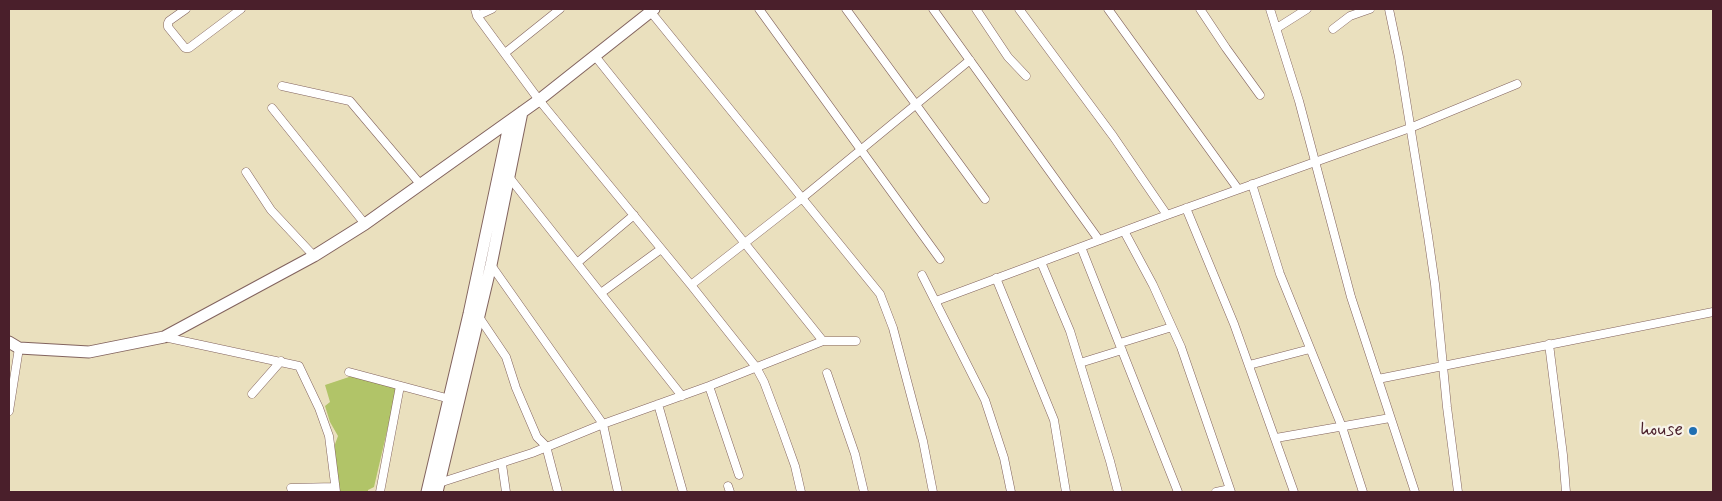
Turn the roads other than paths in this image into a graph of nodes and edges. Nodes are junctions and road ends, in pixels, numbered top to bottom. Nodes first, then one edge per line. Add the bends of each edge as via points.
1 (186, 9) edge
2 (241, 9) edge
3 (492, 9) edge
4 (560, 9) edge
5 (759, 9) edge
6 (846, 9) edge
7 (933, 9) edge
8 (976, 9) edge
9 (1019, 9) edge
10 (1108, 9) edge
11 (1200, 9) edge
12 (1270, 9) edge
13 (1307, 9) edge
14 (1370, 9) edge
15 (1389, 9) edge
16 (652, 10) edge
17 (476, 12) edge
18 (1277, 28) junction
19 (1334, 29) dead end
20 (505, 53) junction
21 (595, 56) junction
22 (970, 60) junction
23 (1026, 76) dead end
24 (1517, 84) dead end
25 (282, 86) dead end
26 (1260, 95) dead end
27 (539, 100) junction
28 (915, 105) junction
29 (272, 108) dead end
30 (522, 112) junction
31 (510, 121) junction
32 (1410, 128) junction
33 (862, 149) junction
34 (1315, 162) junction
35 (246, 172) dead end
36 (509, 177) junction
37 (422, 184) junction
38 (1252, 184) junction
39 (1238, 189) junction
40 (801, 199) junction
41 (985, 199) dead end
42 (1186, 208) junction
43 (634, 215) junction
44 (1166, 215) junction
45 (366, 224) junction
46 (1124, 231) junction
47 (1099, 240) junction
48 (744, 242) junction
49 (1082, 247) junction
50 (661, 249) junction
51 (314, 256) junction
52 (940, 259) dead end
53 (1041, 262) junction
54 (577, 263) junction
55 (491, 265) junction
56 (922, 275) dead end
57 (996, 278) junction
58 (691, 285) junction
59 (601, 293) junction
60 (936, 301) junction
61 (1713, 312) edge
62 (479, 317) junction
63 (1172, 327) junction
64 (164, 337) junction
65 (823, 341) junction
66 (856, 341) dead end
67 (1549, 344) junction
68 (14, 345) edge
69 (1121, 346) junction
70 (1310, 349) junction
71 (281, 361) junction
72 (1080, 363) junction
73 (1249, 365) junction
74 (1443, 366) junction
75 (756, 367) junction
76 (349, 372) dead end
77 (827, 373) dead end
78 (1378, 379) junction
79 (400, 386) junction
80 (709, 386) junction
81 (252, 394) dead end
82 (682, 396) junction
83 (450, 398) junction
84 (658, 404) junction
85 (9, 411) edge
86 (1390, 418) junction
87 (603, 424) junction
88 (1342, 427) junction
89 (1276, 438) junction
90 (546, 446) junction
91 (502, 464) junction
92 (739, 474) dead end
93 (291, 488) dead end
94 (438, 488) edge
95 (336, 490) edge
96 (1231, 491) edge
97 (380, 492) edge
98 (427, 492) edge
99 (506, 492) edge
100 (558, 492) edge
101 (618, 492) edge
102 (683, 492) edge
103 (801, 492) edge
104 (864, 492) edge
105 (933, 492) edge
106 (1011, 492) edge
107 (1066, 492) edge
108 (1118, 492) edge
109 (1178, 492) edge
110 (1216, 492) edge
111 (1294, 492) edge
112 (1362, 492) edge
113 (1415, 492) edge
114 (1458, 492) edge
115 (1566, 492) edge

1 - 2 street via 168,23 185,48
3 - 17 street
4 - 20 street
5 - 33 street
6 - 28 street
7 - 22 street
8 - 23 street via 1008,57
9 - 44 street via 1113,136
10 - 39 street
11 - 26 street
12 - 18 street
13 - 18 street
14 - 19 street via 1350,16
15 - 32 street
16 - 21 main road
16 - 40 street
17 - 20 street
18 - 34 street
20 - 27 street
21 - 27 main road
21 - 48 street
22 - 28 street
22 - 47 street
24 - 32 street
25 - 37 street via 350,101
27 - 30 main road
27 - 43 street
28 - 33 street
28 - 41 street
29 - 45 street
30 - 31 main road
30 - 36 main road
31 - 37 main road
31 - 83 main road
32 - 34 street
32 - 74 street via 1430,246
33 - 40 street
33 - 52 street
34 - 38 street
34 - 78 street via 1351,297
35 - 51 street via 271,210
36 - 54 street
36 - 55 main road
37 - 45 main road
38 - 39 street
38 - 70 street via 1280,274
39 - 42 street
40 - 48 street
40 - 105 street via 880,294 893,328
42 - 44 street
42 - 73 street
43 - 50 street
43 - 54 street
44 - 46 street
45 - 51 main road
46 - 47 street
46 - 63 street
47 - 49 street
48 - 58 street
48 - 65 street
49 - 53 street
49 - 69 street
50 - 58 street
50 - 59 street
51 - 64 main road
53 - 57 street
53 - 72 street
54 - 59 street
55 - 62 main road
55 - 87 street
56 - 60 street
57 - 60 street
57 - 107 street via 1054,420
58 - 75 street
59 - 82 street
60 - 106 street via 985,400 1004,458
61 - 67 street
62 - 90 street via 506,357 537,437
62 - 94 main road
63 - 69 street
63 - 96 street
64 - 68 main road via 88,352
64 - 71 street
65 - 66 street
65 - 75 street
67 - 74 street
67 - 115 street
68 - 85 street
69 - 72 street
69 - 109 street
70 - 73 street
70 - 88 street
71 - 81 street
71 - 95 street via 301,369 319,408 329,436
72 - 108 street
73 - 89 street
74 - 78 street
74 - 114 street
75 - 80 street
75 - 103 street via 796,466
76 - 79 street
77 - 104 street via 855,454
78 - 86 street
79 - 83 street
79 - 97 street
80 - 82 street
80 - 92 street
82 - 84 street
83 - 98 main road
84 - 87 street
84 - 102 street
86 - 88 street
86 - 113 street
87 - 90 street
87 - 101 street
88 - 89 street
88 - 112 street
89 - 111 street
90 - 91 street
90 - 100 street
91 - 94 street
91 - 99 street
93 - 95 street
96 - 110 street

